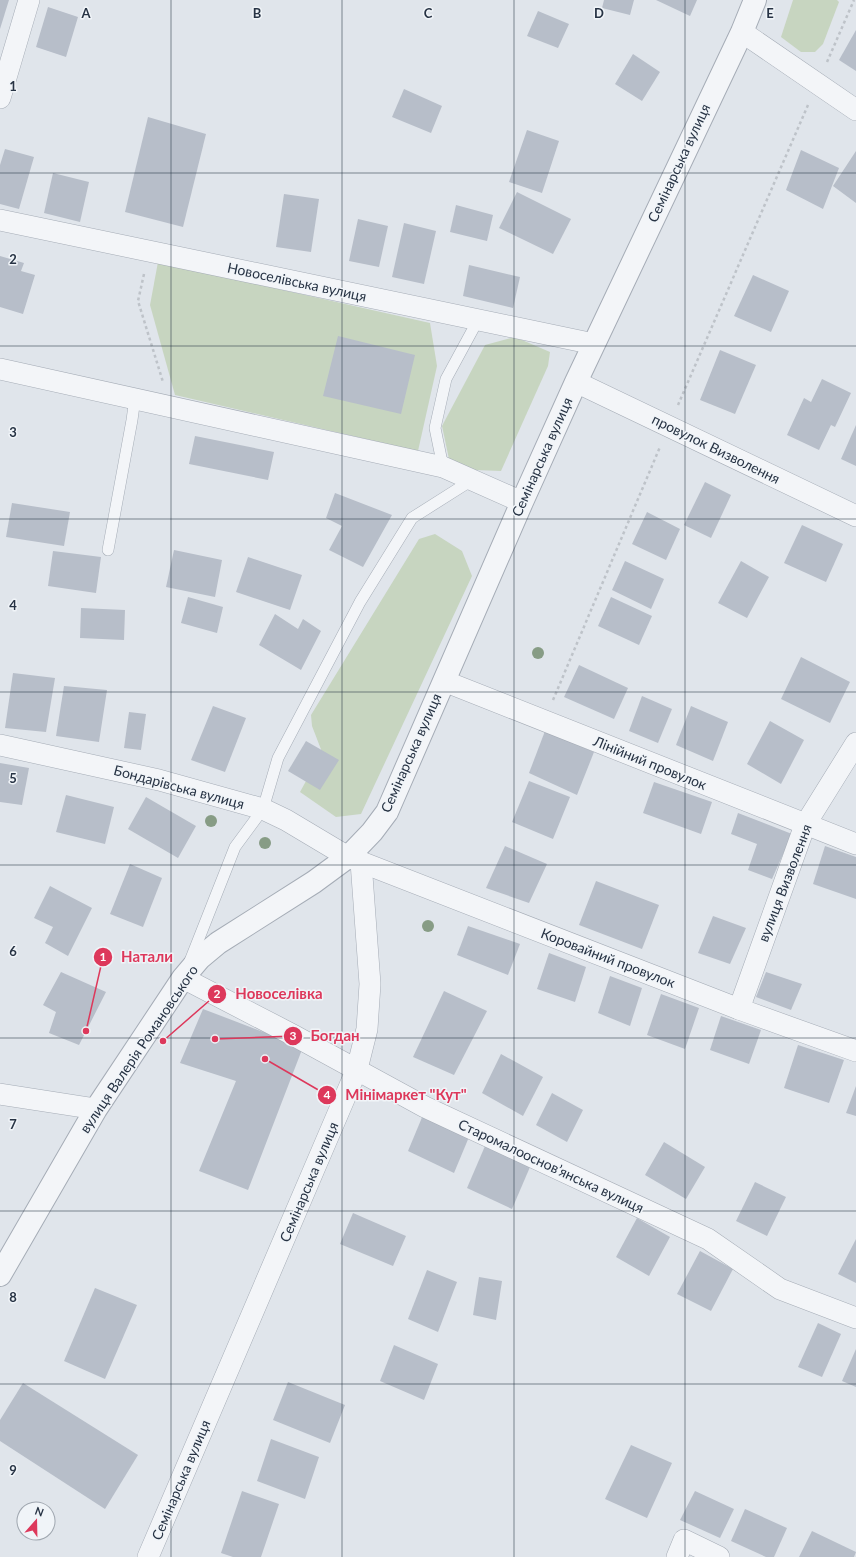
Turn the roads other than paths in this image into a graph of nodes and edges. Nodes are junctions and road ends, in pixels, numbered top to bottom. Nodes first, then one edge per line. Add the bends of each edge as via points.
1 (29, 0) edge
2 (755, 0) edge
3 (742, 32) junction
4 (0, 98) edge
5 (856, 110) edge
6 (0, 220) edge
7 (478, 320) junction
8 (594, 344) junction
9 (0, 369) edge
10 (576, 382) junction
11 (135, 398) junction
12 (443, 467) junction
13 (472, 480) junction
14 (522, 502) junction
15 (856, 516) edge
16 (108, 550) dead end
17 (444, 681) junction
18 (856, 743) edge
19 (0, 745) edge
20 (263, 809) junction
21 (805, 825) junction
22 (856, 844) edge
23 (354, 860) junction
24 (183, 978) junction
25 (739, 1009) junction
26 (856, 1051) edge
27 (357, 1069) junction
28 (0, 1094) edge
29 (96, 1110) junction
30 (0, 1275) edge
31 (856, 1318) edge
32 (681, 1549) edge
33 (148, 1557) edge
34 (719, 1557) edge

1 - 4 street
2 - 3 street, Семінарська вулиця
3 - 5 street
3 - 8 street, Семінарська вулиця
6 - 7 street, Новоселівська вулиця
7 - 8 street, Новоселівська вулиця
7 - 12 lane via 446,379 435,428
8 - 10 street, Семінарська вулиця
9 - 11 street
10 - 14 street, Семінарська вулиця
10 - 15 street, провулок Визволення
11 - 12 street
11 - 16 lane
12 - 13 street
13 - 14 street
13 - 20 lane via 412,518 360,602 278,758
14 - 17 street, Семінарська вулиця
17 - 21 street, Лінійний провулок
17 - 23 street, Семінарська вулиця via 387,812
18 - 21 street, вулиця Визволення
19 - 20 street, Бондарівська вулиця via 159,780
20 - 23 street, Бондарівська вулиця
20 - 24 lane via 235,847
21 - 22 street, Лінійний провулок
21 - 25 street, вулиця Визволення
23 - 24 street, вулиця Валерія Романовського via 314,882 218,943 200,958
23 - 25 street, Коровайний провулок
23 - 27 street, Семінарська вулиця via 370,984 367,1029
24 - 27 street, Старомалооснов’янська вулиця
24 - 29 street, вулиця Валерія Романовського
25 - 26 street, Коровайний провулок
27 - 31 street, Старомалооснов’янська вулиця via 425,1107 708,1239 780,1288
27 - 33 street, Семінарська вулиця
28 - 29 street
29 - 30 street, вулиця Валерія Романовського
32 - 34 street

